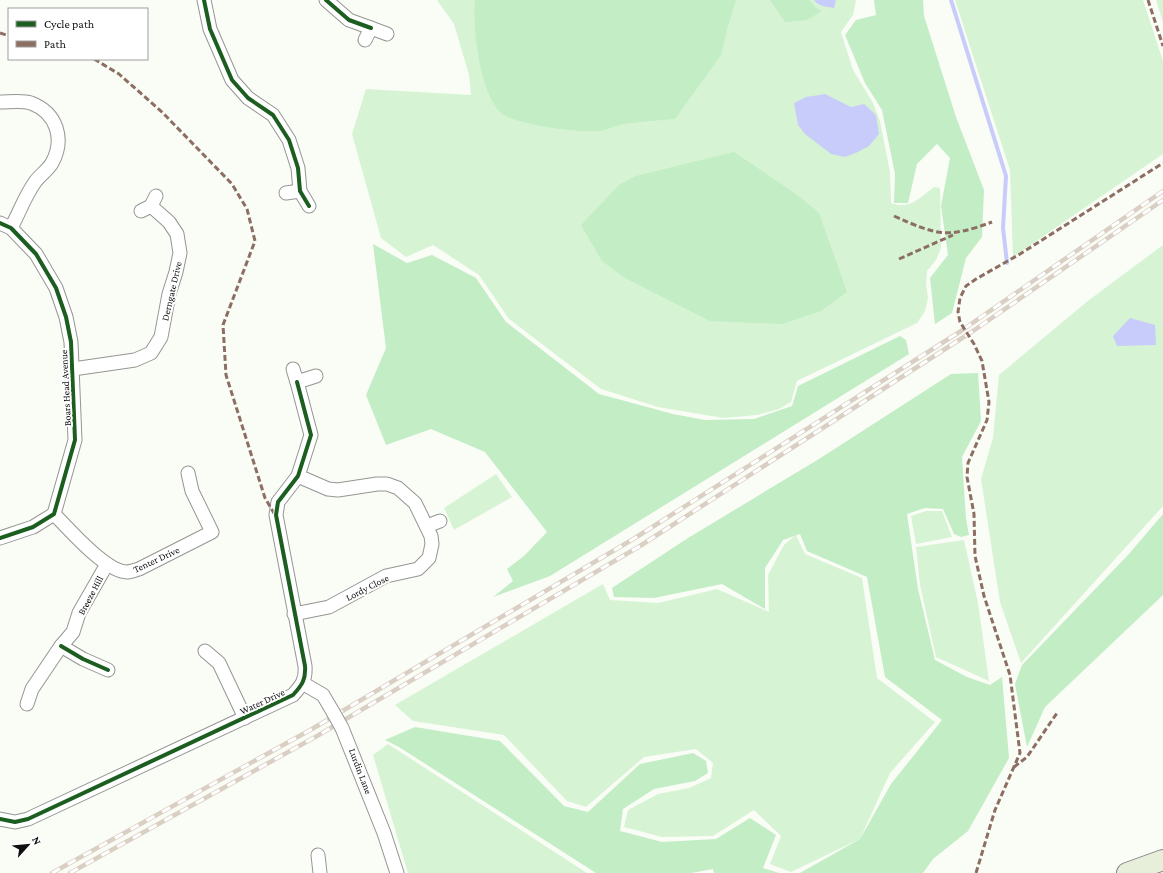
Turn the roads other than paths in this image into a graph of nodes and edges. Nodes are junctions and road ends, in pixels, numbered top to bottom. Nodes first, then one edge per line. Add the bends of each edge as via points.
1 (204, 0) edge
2 (326, 0) edge
3 (371, 28) junction
4 (387, 34) dead end
5 (365, 40) dead end
6 (0, 102) edge
7 (300, 191) junction
8 (286, 192) dead end
9 (149, 204) dead end
10 (310, 206) dead end
11 (6, 226) edge
12 (73, 369) junction
13 (316, 376) dead end
14 (188, 473) dead end
15 (298, 476) junction
16 (54, 514) junction
17 (440, 521) dead end
18 (427, 526) junction
19 (0, 538) edge
20 (107, 564) junction
21 (294, 614) junction
22 (61, 646) junction
23 (205, 651) dead end
24 (108, 670) dead end
25 (304, 684) junction
26 (27, 704) dead end
27 (244, 718) junction
28 (0, 819) edge
29 (318, 855) dead end
30 (1163, 860) edge
31 (320, 873) edge
32 (397, 873) edge
33 (1127, 873) edge

1 - 7 street via 210,29 232,80 248,98 273,115 289,140 298,168
2 - 3 street via 349,20
3 - 4 street
3 - 5 street
6 - 11 street via 30,102 46,111 57,125 58,149 51,165 32,187
7 - 8 street
7 - 10 street
9 - 12 street, Derngate Drive via 169,222 177,234 180,253 168,294 161,337 151,353 135,360
11 - 12 street, Boars Head Avenue via 36,254 56,288 66,317
12 - 16 street, Boars Head Avenue via 75,440
13 - 15 street via 295,375 311,435
14 - 20 street, Tenter Drive via 192,491 212,532 139,569 126,572
15 - 18 street, Lordy Close via 328,489 338,490 377,484 398,488 415,503
15 - 21 street via 278,502 276,515
16 - 19 street via 33,527
16 - 20 street, Tenter Drive
17 - 18 street
18 - 21 street, Lordy Close via 432,551 425,564 418,569 386,576 329,607
20 - 22 street, Breeze Hill via 79,613 73,632
21 - 25 street via 305,666
22 - 24 street
22 - 26 street, Breeze Hill via 32,689
23 - 27 street, Water Drive via 219,663
25 - 27 street, Water Drive via 293,695
25 - 32 street, Lurdin Lane, bridge via 323,695 342,728 384,833
27 - 28 street, Water Drive via 28,819 15,822
29 - 31 street
30 - 33 main road

